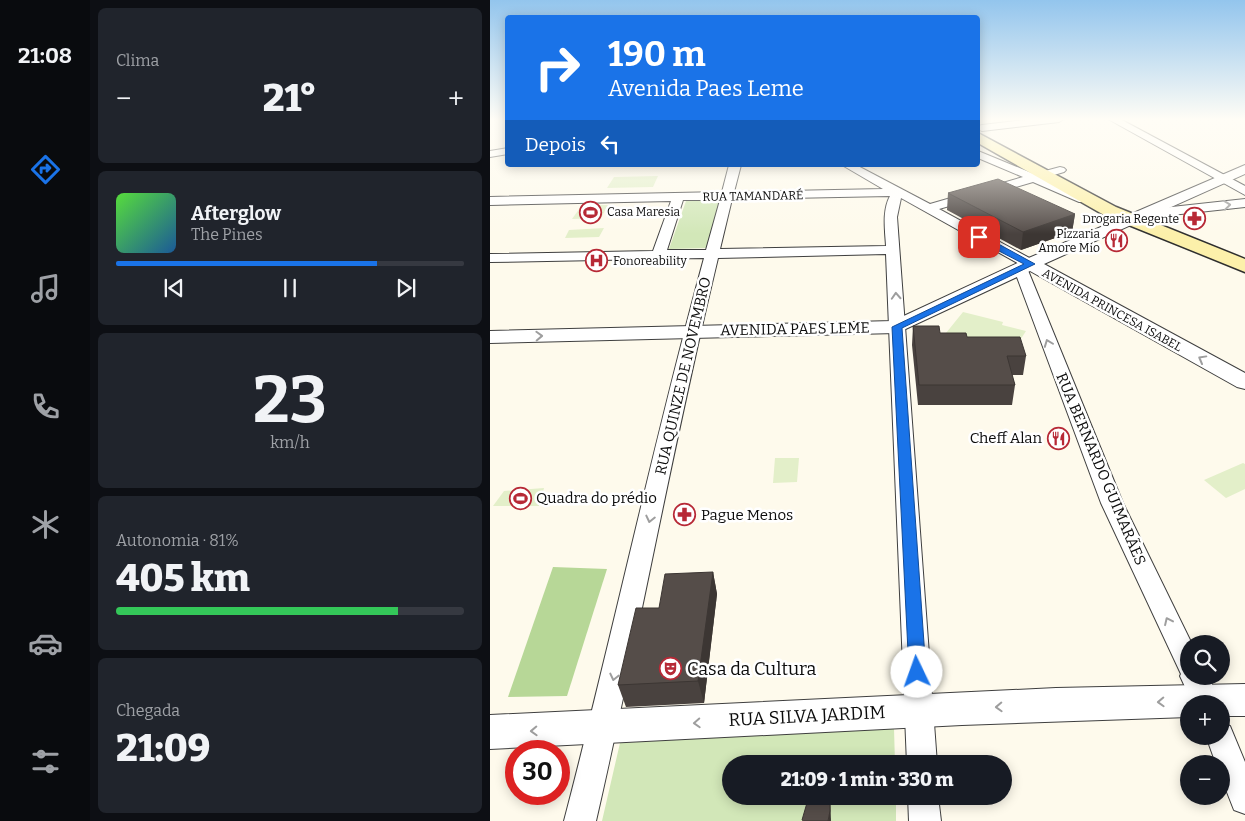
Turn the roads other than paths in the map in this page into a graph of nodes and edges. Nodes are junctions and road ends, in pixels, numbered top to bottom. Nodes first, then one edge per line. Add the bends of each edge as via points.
1 (1009, 157) edge
2 (1028, 157) edge
3 (1184, 157) edge
4 (852, 167) edge
5 (729, 168) edge
6 (1245, 169) edge
7 (1060, 170) junction
8 (1037, 176) junction
9 (1224, 179) junction
10 (1245, 191) edge
11 (896, 192) junction
12 (678, 197) junction
13 (727, 197) junction
14 (490, 201) edge
15 (1245, 203) edge
16 (927, 209) junction
17 (1137, 217) junction
18 (894, 250) junction
19 (713, 252) junction
20 (659, 253) junction
21 (1245, 254) edge
22 (490, 258) edge
23 (1245, 266) edge
24 (1026, 267) junction
25 (897, 327) junction
26 (692, 331) junction
27 (490, 337) edge
28 (1245, 382) edge
29 (1180, 646) edge
30 (1202, 693) edge
31 (1245, 700) edge
32 (920, 710) junction
33 (603, 728) junction
34 (490, 732) edge
35 (1224, 745) edge
36 (922, 755) edge
37 (1245, 799) edge
38 (923, 805) edge
39 (580, 821) edge
40 (924, 821) edge

1 - 8 main road
2 - 7 main road
3 - 9 street
4 - 11 street, AVENIDA PRINCESA ISABEL
5 - 13 street, RUA QUINZE DE NOVEMBRO
6 - 9 street, AVENIDA PAES LEME
7 - 8 street
7 - 17 main road
8 - 16 street
8 - 17 main road via 1110,211
9 - 10 street
9 - 17 street, AVENIDA PAES LEME
11 - 13 street, RUA TAMANDARÉ
11 - 16 street, AVENIDA PRINCESA ISABEL
11 - 18 street via 892,204
12 - 13 street, RUA TAMANDARÉ
12 - 14 street, RUA TAMANDARÉ
12 - 20 street
13 - 19 street, RUA QUINZE DE NOVEMBRO
17 -> 15 street
16 - 24 street, AVENIDA PRINCESA ISABEL
17 - 21 main road
17 - 23 main road
17 - 24 street, AVENIDA PAES LEME
18 - 19 street
25 -> 18 street
19 - 20 street
19 - 26 street, RUA QUINZE DE NOVEMBRO
20 - 22 street
24 - 25 street, AVENIDA PAES LEME
28 -> 24 street, AVENIDA PRINCESA ISABEL
29 -> 24 street, RUA BERNARDO GUIMARÃES via 1112,503
25 - 26 street, AVENIDA PAES LEME
25 - 32 street
27 -> 26 street, AVENIDA PAES LEME
26 -> 33 street, RUA QUINZE DE NOVEMBRO
30 - 31 street, RUA SILVA JARDIM
30 -> 32 street, RUA SILVA JARDIM
32 -> 33 street, RUA SILVA JARDIM
32 - 36 street
33 -> 34 street, RUA SILVA JARDIM
33 - 39 street, RUA QUINZE DE NOVEMBRO
35 - 37 street
38 - 40 street

